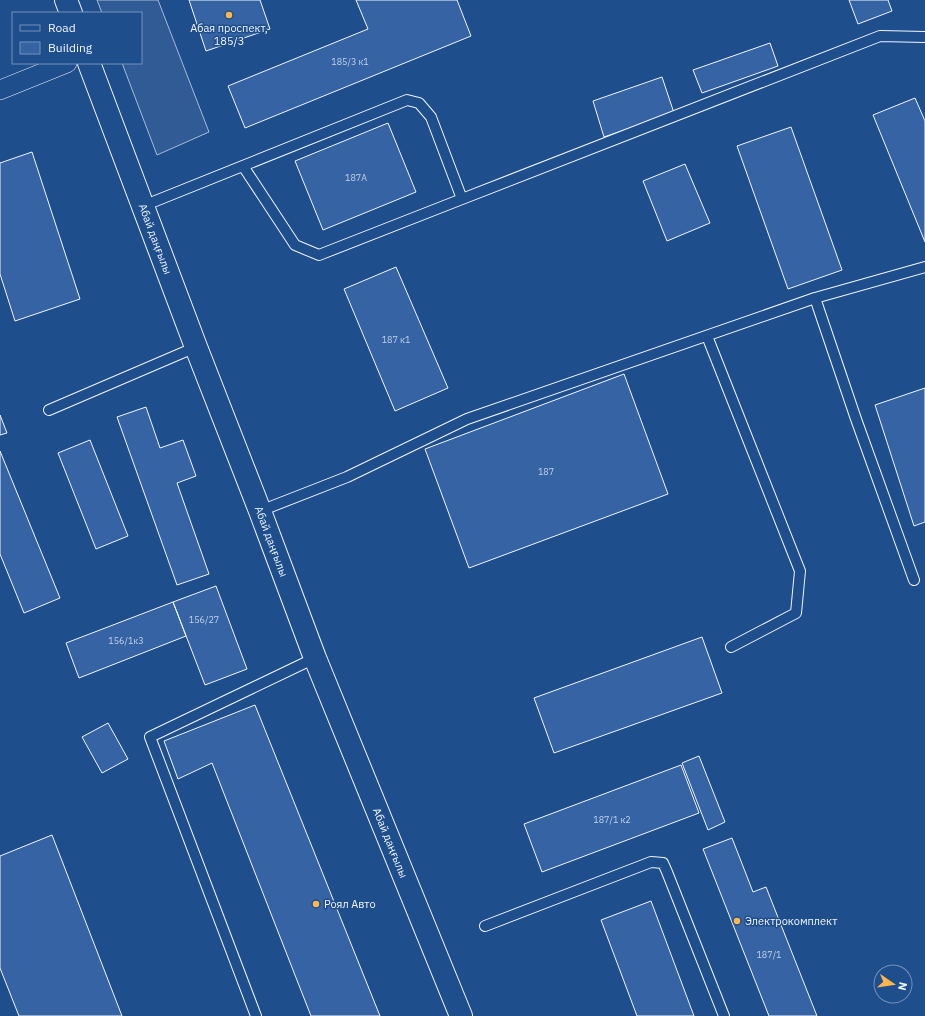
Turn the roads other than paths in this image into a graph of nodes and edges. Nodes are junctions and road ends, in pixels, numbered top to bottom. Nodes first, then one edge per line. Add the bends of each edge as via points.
1 (66, 0) edge
2 (71, 12) edge
3 (925, 37) edge
4 (65, 64) edge
5 (89, 64) edge
6 (0, 90) edge
7 (243, 166) junction
8 (462, 199) junction
9 (143, 206) junction
10 (925, 267) edge
11 (815, 298) junction
12 (707, 336) junction
13 (196, 347) junction
14 (49, 410) dead end
15 (260, 510) junction
16 (914, 580) dead end
17 (731, 647) dead end
18 (315, 658) junction
19 (485, 926) dead end
20 (256, 1016) edge
21 (461, 1016) edge
22 (724, 1016) edge

1 - 2 main road
3 - 8 lane via 880,36
4 - 6 street
5 - 9 main road, Абай даңғылы
7 - 8 lane via 295,245 319,255
7 - 8 lane via 407,100 419,103 431,117
7 - 9 lane
9 - 13 main road, Абай даңғылы
10 - 11 lane
11 - 12 lane
11 - 16 lane
12 - 15 lane via 467,419 347,477
12 - 17 lane via 800,571 796,613
13 - 14 lane
13 - 15 main road, Абай даңғылы
15 - 18 main road, Абай даңғылы
18 - 20 lane via 150,737
18 - 21 main road, Абай даңғылы
19 - 22 lane via 651,862 662,863

